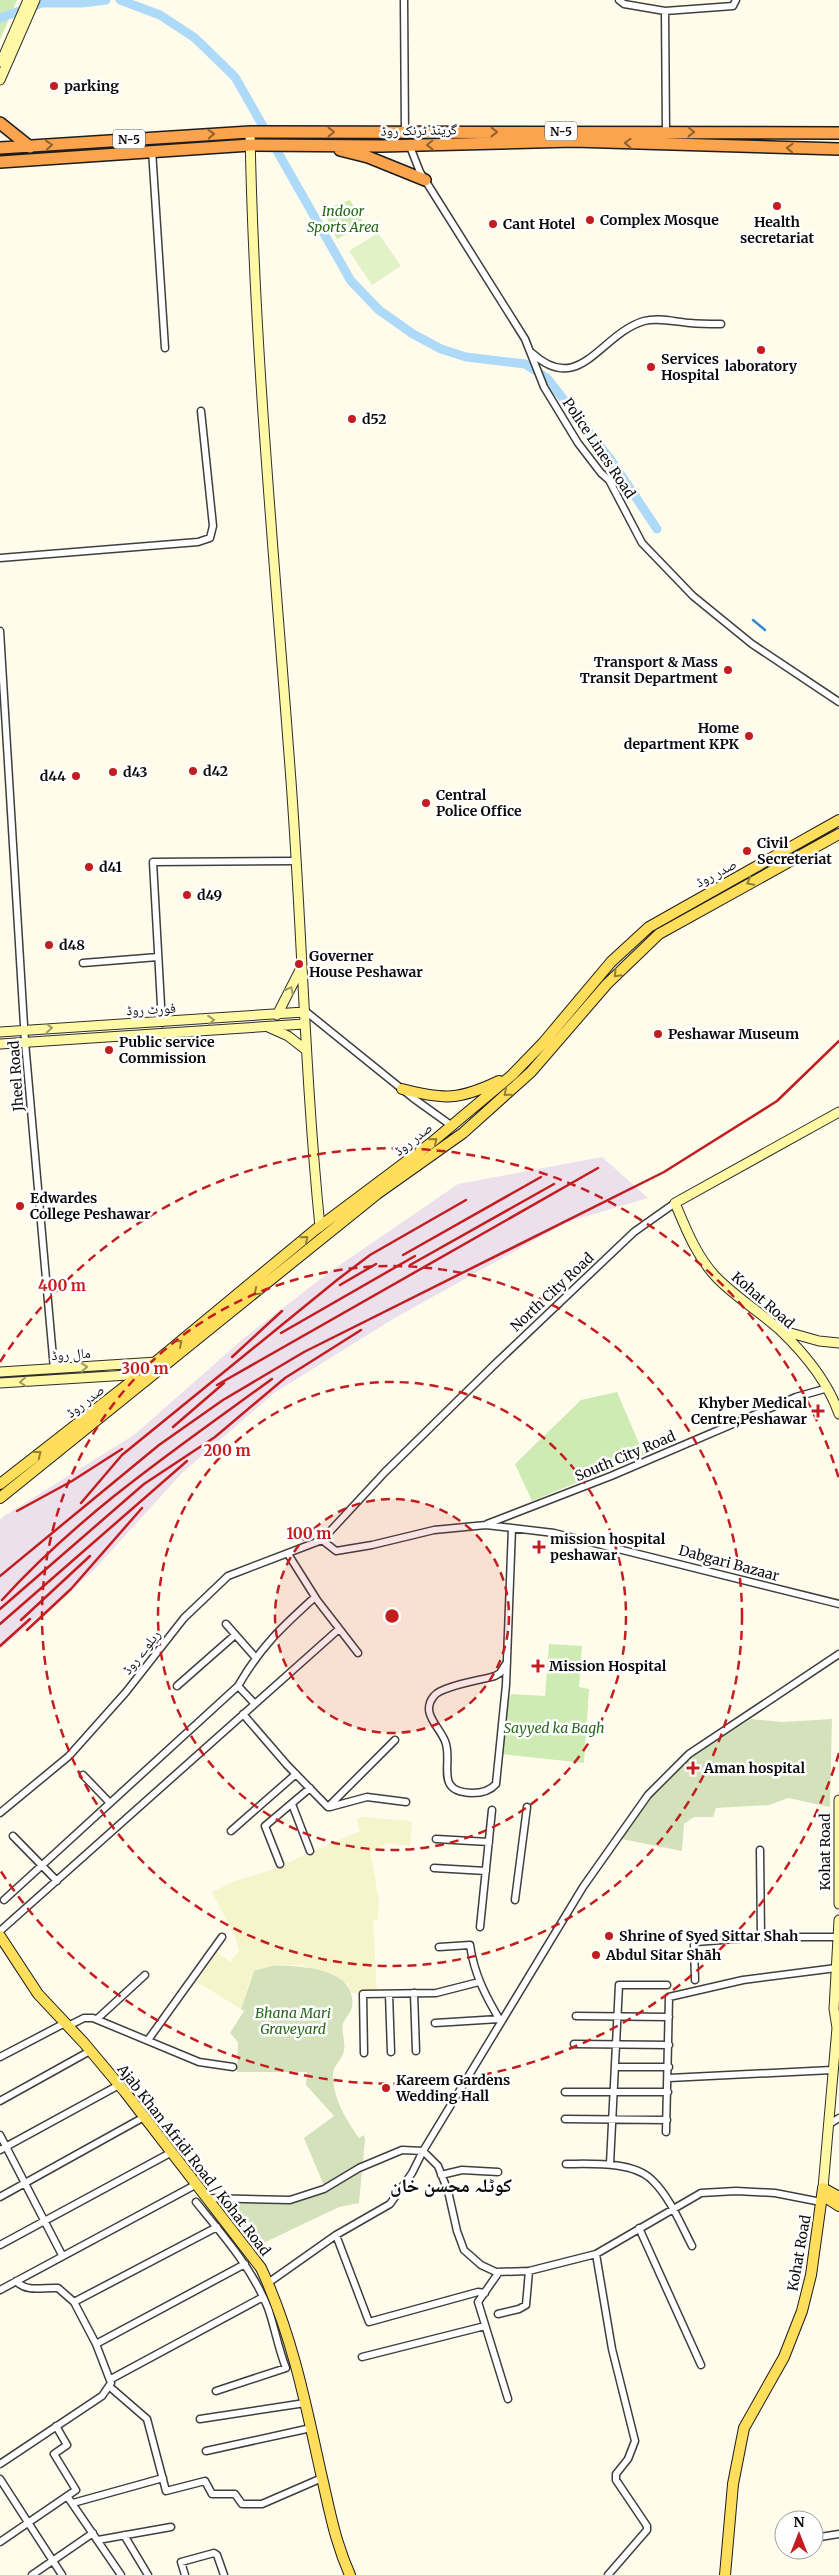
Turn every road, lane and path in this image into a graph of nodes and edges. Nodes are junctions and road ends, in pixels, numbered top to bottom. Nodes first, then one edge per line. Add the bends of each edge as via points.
1 (28, 0) edge
2 (35, 0) edge
3 (404, 0) edge
4 (619, 0) edge
5 (736, 0) edge
6 (665, 11) junction
7 (25, 13) junction
8 (1, 72) edge
9 (0, 123) edge
10 (254, 132) junction
11 (405, 132) junction
12 (666, 132) junction
13 (839, 134) edge
14 (250, 145) junction
15 (409, 145) junction
16 (315, 146) junction
17 (30, 147) junction
18 (0, 148) edge
19 (839, 149) edge
20 (152, 150) junction
21 (0, 162) edge
22 (425, 180) junction
23 (721, 324) dead end
24 (165, 348) dead end
25 (531, 353) junction
26 (201, 411) dead end
27 (0, 558) edge
28 (0, 631) edge
29 (1, 679) edge
30 (839, 702) edge
31 (839, 820) edge
32 (839, 834) edge
33 (296, 861) junction
34 (158, 957) junction
35 (83, 963) dead end
36 (303, 965) junction
37 (304, 1011) junction
38 (277, 1015) junction
39 (162, 1023) junction
40 (304, 1024) junction
41 (266, 1026) junction
42 (25, 1030) junction
43 (0, 1032) edge
44 (25, 1042) junction
45 (0, 1044) edge
46 (306, 1050) junction
47 (512, 1074) junction
48 (402, 1089) junction
49 (839, 1112) edge
50 (452, 1126) junction
51 (676, 1202) junction
52 (320, 1227) junction
53 (779, 1330) junction
54 (839, 1343) edge
55 (157, 1367) junction
56 (54, 1369) junction
57 (0, 1372) edge
58 (141, 1374) junction
59 (0, 1383) edge
60 (828, 1388) junction
61 (839, 1414) edge
62 (0, 1484) edge
63 (0, 1498) edge
64 (486, 1525) junction
65 (512, 1528) junction
66 (322, 1540) junction
67 (288, 1554) junction
68 (315, 1597) junction
69 (839, 1604) edge
70 (226, 1624) dead end
71 (339, 1628) junction
72 (235, 1635) junction
73 (358, 1653) dead end
74 (839, 1654) edge
75 (255, 1657) junction
76 (507, 1662) junction
77 (177, 1686) dead end
78 (238, 1686) junction
79 (254, 1703) junction
80 (243, 1714) junction
81 (395, 1740) dead end
82 (296, 1774) junction
83 (83, 1775) dead end
84 (310, 1788) junction
85 (839, 1800) edge
86 (406, 1802) dead end
87 (110, 1803) junction
88 (292, 1804) junction
89 (328, 1807) junction
90 (527, 1807) dead end
91 (492, 1810) dead end
92 (0, 1813) edge
93 (231, 1831) dead end
94 (13, 1836) dead end
95 (436, 1839) dead end
96 (489, 1842) junction
97 (760, 1850) dead end
98 (310, 1851) dead end
99 (280, 1864) dead end
100 (42, 1865) junction
101 (434, 1868) dead end
102 (486, 1871) junction
103 (57, 1881) junction
104 (4, 1900) dead end
105 (515, 1900) dead end
106 (839, 1904) edge
107 (839, 1920) edge
108 (480, 1927) dead end
109 (0, 1931) edge
110 (0, 1936) edge
111 (222, 1937) dead end
112 (761, 1937) junction
113 (838, 1937) edge
114 (439, 1947) dead end
115 (836, 1968) junction
116 (145, 1975) dead end
117 (696, 1980) dead end
118 (479, 1982) junction
119 (666, 1984) dead end
120 (414, 1993) junction
121 (389, 1994) junction
122 (576, 2016) dead end
123 (618, 2017) junction
124 (669, 2017) junction
125 (97, 2019) junction
126 (500, 2020) junction
127 (435, 2023) dead end
128 (67, 2025) junction
129 (838, 2026) edge
130 (148, 2040) junction
131 (574, 2044) dead end
132 (616, 2045) junction
133 (669, 2045) junction
134 (90, 2050) junction
135 (416, 2051) dead end
136 (391, 2052) dead end
137 (364, 2053) dead end
138 (0, 2057) edge
139 (233, 2067) dead end
140 (615, 2067) junction
141 (669, 2067) junction
142 (832, 2070) junction
143 (669, 2078) junction
144 (119, 2085) junction
145 (565, 2092) dead end
146 (614, 2092) junction
147 (668, 2092) junction
148 (0, 2101) edge
149 (144, 2117) junction
150 (839, 2118) edge
151 (565, 2119) dead end
152 (613, 2120) junction
153 (667, 2120) junction
154 (828, 2125) junction
155 (666, 2132) dead end
156 (0, 2135) edge
157 (3, 2148) edge
158 (423, 2151) junction
159 (172, 2152) junction
160 (566, 2164) dead end
161 (610, 2164) junction
162 (498, 2172) dead end
163 (442, 2175) junction
164 (25, 2183) junction
165 (197, 2184) junction
166 (822, 2195) junction
167 (0, 2197) edge
168 (206, 2198) junction
169 (839, 2198) edge
170 (196, 2202) dead end
171 (839, 2206) edge
172 (673, 2210) junction
173 (45, 2221) junction
174 (217, 2228) junction
175 (639, 2228) junction
176 (336, 2235) junction
177 (0, 2245) edge
178 (692, 2246) dead end
179 (596, 2254) junction
180 (62, 2255) junction
181 (245, 2264) junction
182 (530, 2271) junction
183 (499, 2272) junction
184 (16, 2281) junction
185 (268, 2282) junction
186 (0, 2290) edge
187 (485, 2293) junction
188 (263, 2297) junction
189 (74, 2302) junction
190 (498, 2314) dead end
191 (485, 2326) junction
192 (96, 2344) junction
193 (362, 2357) dead end
194 (701, 2365) dead end
195 (111, 2379) junction
196 (110, 2387) junction
197 (216, 2391) dead end
198 (508, 2399) dead end
199 (305, 2403) junction
200 (200, 2419) dead end
201 (56, 2426) junction
202 (311, 2428) junction
203 (206, 2451) dead end
204 (0, 2464) edge
205 (162, 2478) junction
206 (322, 2478) junction
207 (0, 2479) edge
208 (68, 2496) junction
209 (73, 2503) junction
210 (28, 2523) junction
211 (171, 2527) dead end
212 (93, 2534) junction
213 (839, 2534) edge
214 (124, 2535) junction
215 (824, 2536) edge
216 (98, 2540) junction
217 (0, 2542) edge
218 (53, 2560) junction
219 (32, 2575) edge
220 (62, 2575) edge
221 (121, 2575) edge
222 (148, 2575) edge
223 (184, 2575) edge
224 (224, 2575) edge
225 (350, 2575) edge
226 (608, 2575) edge
227 (725, 2575) edge

1 - 7 street
2 - 7 street
3 - 11 street, Police Lines Road
4 - 6 street via 624,4
5 - 6 street via 733,6
6 - 12 street
7 - 8 street
9 - 17 highway
10 -> 11 highway, گرینڈ ٹرنک روڈ / N-5
10 - 14 street
17 -> 10 highway, گرینڈ ٹرنک روڈ / N-5
11 -> 12 highway, گرینڈ ٹرنک روڈ / N-5
11 - 15 street, Police Lines Road
12 -> 13 highway, گرینڈ ٹرنک روڈ / N-5
14 - 16 highway, گرینڈ ٹرنک روڈ / N-5
14 - 20 highway, گرینڈ ٹرنک روڈ / N-5
14 - 33 street via 255,304
15 - 16 highway, گرینڈ ٹرنک روڈ / N-5
19 -> 15 highway, گرینڈ ٹرنک روڈ / N-5 via 573,142
15 - 22 street, Police Lines Road
16 - 22 highway via 368,157
17 - 18 highway, گرینڈ ٹرنک روڈ / N-5
20 - 21 highway, گرینڈ ٹرنک روڈ / N-5
20 - 24 street
22 - 25 street, Police Lines Road
23 - 25 street via 645,321 626,329 580,365 570,369 544,365
25 - 30 street, Police Lines Road via 541,379 578,443 609,480 642,543 693,596 752,644
26 - 27 street via 214,526 210,538 198,542
28 - 29 street, Jheel Road
29 - 42 street, Jheel Road
31 - 47 main road, صدر روڈ via 650,927 611,962 543,1043
32 -> 55 main road, صدر روڈ via 659,934 607,984 532,1072 463,1133 378,1194 174,1360
33 - 34 street via 153,862
33 - 36 street
34 - 35 street
34 - 39 street
36 - 37 street
38 -> 36 street
37 - 38 street, فورٹ روڈ
37 - 40 street
37 - 48 street
39 -> 38 street, فورٹ روڈ
42 -> 39 street, فورٹ روڈ
40 - 41 street, فورٹ روڈ
40 - 46 street
41 - 44 street, فورٹ روڈ
41 - 46 street via 288,1036
42 - 43 street, فورٹ روڈ
42 - 44 street, Jheel Road
44 - 45 street, فورٹ روڈ
44 - 56 street, Jheel Road
46 - 52 street
47 - 48 main road via 480,1090 454,1098
47 - 50 main road, صدر روڈ
48 - 50 street
49 - 51 street, North City Road
52 -> 50 main road, صدر روڈ
51 - 53 street, Kohat Road via 689,1237 716,1278
51 - 66 street, North City Road via 634,1232 494,1365 385,1472
55 -> 52 main road, صدر روڈ
53 - 54 street
53 - 60 street, Kohat Road
56 -> 55 street, مال روڈ
55 - 58 main road, صدر روڈ
55 - 63 main road, صدر روڈ
56 - 57 street, مال روڈ
58 -> 59 street, مال روڈ
62 -> 58 main road, صدر روڈ
60 - 61 street, Kohat Road
60 - 64 street, South City Road via 796,1397
64 - 65 street, Dabgari Bazaar
64 - 66 street, Dabgari Bazaar via 434,1530 336,1550
65 - 69 street, Dabgari Bazaar via 554,1533
65 - 76 street
66 - 67 street, ریلوے روڈ
67 - 68 street
67 - 92 street, ریلوے روڈ via 228,1576 184,1618 126,1692 69,1756
68 - 71 street
68 - 75 street
70 - 72 street
71 - 73 street
71 - 79 street
72 - 75 street
72 - 77 street
74 - 126 street via 689,1754 648,1794 587,1881
75 - 78 street
76 - 76 street via 495,1676 438,1691 431,1699 430,1714 446,1744 446,1776 448,1783 457,1790 477,1793 496,1784
78 - 79 street
78 - 87 street
79 - 80 street
80 - 82 street
80 - 103 street
81 - 89 street
82 - 84 street
82 - 93 street
83 - 87 street
84 - 88 street
84 - 89 street
85 - 106 street, Kohat Road
86 - 89 street via 367,1797
87 - 100 street
88 - 98 street
88 - 99 street via 265,1826
90 - 105 street
91 - 96 street
94 - 100 street
95 - 96 street
96 - 102 street
97 - 112 street
100 - 103 street
100 - 104 street
101 - 102 street
102 - 108 street
103 - 109 street
107 - 113 street, Kohat Road
110 - 128 main road, Ajab Khan Afridi Road / Kohat Road via 38,1994
111 - 130 street
112 - 113 street
112 - 117 street via 694,1943
113 - 115 street, Kohat Road
114 - 118 street via 470,1945 472,1964
115 - 124 street via 743,1980 669,1997
115 - 129 street, Kohat Road via 834,2009
116 - 125 street
118 - 120 street via 436,1993
118 - 126 street
119 - 123 street via 619,1984
120 - 121 street
120 - 135 street
121 - 136 street
121 - 137 street via 363,1994
122 - 123 street
123 - 124 street
123 - 132 street
124 - 133 street
125 - 128 street via 84,2018
125 - 130 street
126 - 127 street
126 - 158 street
128 - 134 main road, Ajab Khan Afridi Road / Kohat Road
128 - 138 street
129 - 142 street, Kohat Road
130 - 139 street via 199,2062
131 - 132 street
132 - 133 street
132 - 140 street
133 - 141 street
134 - 144 main road, Ajab Khan Afridi Road / Kohat Road
134 - 148 street
140 - 141 street
140 - 146 street
141 - 143 street
142 - 143 street
142 - 154 street, Kohat Road
143 - 147 street
144 - 149 main road, Ajab Khan Afridi Road / Kohat Road
144 - 157 street
145 - 146 street
146 - 147 street
146 - 152 street
147 - 153 street
149 - 159 main road, Ajab Khan Afridi Road / Kohat Road
149 - 164 street
150 - 154 street
151 - 152 street
152 - 153 street
152 - 161 street
153 - 155 street
154 - 166 street, Kohat Road
156 - 157 street
157 - 164 street
158 - 163 street
158 - 168 street via 402,2150 359,2168 324,2189 290,2200
158 - 176 street via 390,2204
159 - 165 main road, Ajab Khan Afridi Road / Kohat Road
159 - 173 street
160 - 161 street
161 - 172 street via 652,2179
162 - 163 street via 462,2170
163 - 183 street via 464,2250 481,2265
164 - 167 street
164 - 173 street
165 - 168 main road, Ajab Khan Afridi Road / Kohat Road
165 - 180 street
166 - 169 main road
166 - 171 main road
166 - 172 street via 714,2191 701,2193
166 - 227 main road, Kohat Road via 811,2275 802,2311 784,2357 744,2428 733,2484
168 - 185 main road, Ajab Khan Afridi Road / Kohat Road via 261,2268
170 - 174 street
172 - 175 street
172 - 178 street
173 - 177 street
173 - 180 street
174 - 181 street
174 - 189 street
175 - 179 street
175 - 194 street
176 - 185 street
176 - 187 street via 368,2322 478,2292
179 - 182 street
179 - 226 street via 612,2349 635,2441 628,2459 616,2474 616,2480 647,2526
180 - 184 street
181 - 188 street
181 - 192 street
182 - 183 street
182 - 190 street via 526,2305
183 - 187 street
184 - 186 street
184 - 189 street via 29,2289 58,2288
185 - 199 main road, Ajab Khan Afridi Road / Kohat Road via 292,2349
187 - 191 street via 478,2302
188 - 195 street
188 - 197 street via 286,2368
189 - 192 street
191 - 193 street
191 - 198 street
192 - 195 street
195 - 196 street
196 - 201 street via 102,2396
196 - 205 street via 147,2419
199 - 200 street
199 - 202 main road, Ajab Khan Afridi Road / Kohat Road
201 - 204 street
201 - 208 street via 68,2445 54,2454 76,2490
202 - 203 street
202 - 206 main road, Ajab Khan Afridi Road / Kohat Road
205 - 206 street via 166,2491 205,2481 212,2494 235,2494 242,2504 262,2504
205 - 209 street
206 - 225 main road, Ajab Khan Afridi Road / Kohat Road via 337,2544
207 - 210 street
208 - 209 street
208 - 210 street
209 - 212 street
210 - 217 street
210 - 218 street
211 - 214 street
212 - 216 street
212 - 218 street
213 - 215 street
214 - 216 street
214 - 222 street
216 - 221 street
218 - 219 street
218 - 220 street
223 - 224 street via 181,2562 214,2553 218,2555

